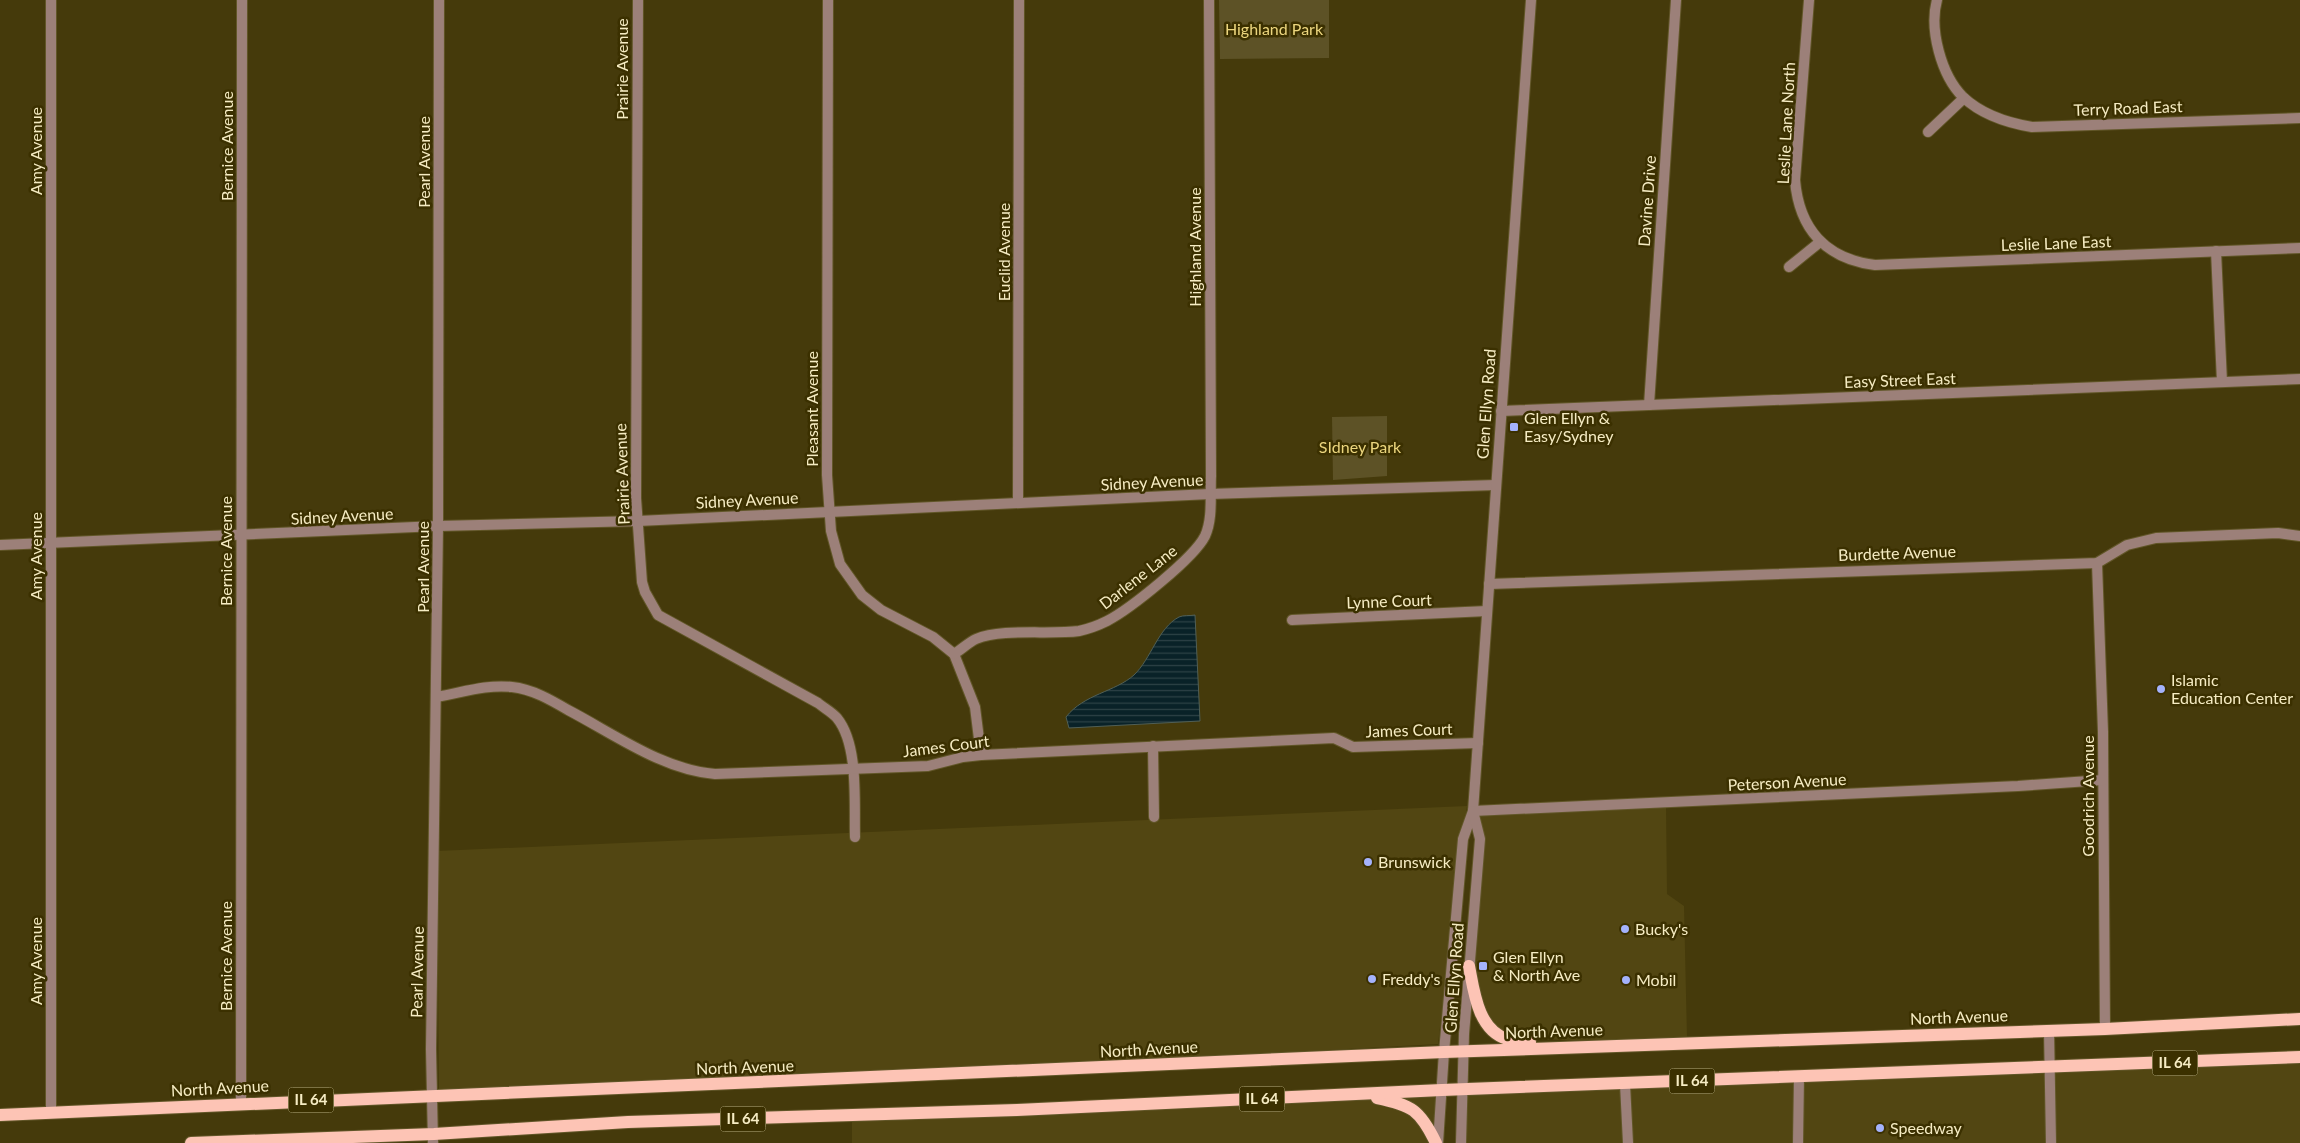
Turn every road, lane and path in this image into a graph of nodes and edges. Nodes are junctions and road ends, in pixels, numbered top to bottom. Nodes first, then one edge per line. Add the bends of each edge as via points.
1 (51, 0) edge
2 (242, 0) edge
3 (439, 0) edge
4 (638, 0) edge
5 (828, 0) edge
6 (1019, 0) edge
7 (1209, 0) edge
8 (1531, 0) edge
9 (1676, 0) edge
10 (1809, 0) edge
11 (1937, 0) edge
12 (1964, 98) junction
13 (2300, 118) edge
14 (1928, 132) dead end
15 (1820, 242) junction
16 (2300, 248) edge
17 (2216, 251) junction
18 (1789, 267) dead end
19 (2300, 379) edge
20 (2222, 382) junction
21 (1650, 405) junction
22 (1501, 411) junction
23 (1496, 485) junction
24 (1210, 494) junction
25 (1018, 503) junction
26 (831, 511) junction
27 (638, 521) junction
28 (438, 526) junction
29 (242, 536) junction
30 (2300, 536) edge
31 (52, 543) junction
32 (0, 545) edge
33 (2097, 563) junction
34 (1489, 584) junction
35 (1487, 611) junction
36 (1292, 620) dead end
37 (954, 654) junction
38 (436, 697) junction
39 (1478, 743) junction
40 (1153, 746) junction
41 (981, 755) junction
42 (853, 769) junction
43 (2103, 780) junction
44 (1473, 811) junction
45 (1154, 817) dead end
46 (855, 837) dead end
47 (1469, 966) junction
48 (2300, 1019) edge
49 (2105, 1029) junction
50 (2049, 1030) junction
51 (1600, 1046) junction
52 (1464, 1051) junction
53 (1444, 1052) junction
54 (2300, 1057) edge
55 (2050, 1067) junction
56 (1799, 1077) junction
57 (1625, 1084) junction
58 (1464, 1089) junction
59 (1442, 1090) junction
60 (1342, 1095) junction
61 (433, 1096) junction
62 (241, 1103) junction
63 (50, 1113) junction
64 (0, 1115) edge
65 (433, 1138) edge
66 (191, 1143) edge
67 (1437, 1143) edge
68 (1462, 1143) edge
69 (1628, 1143) edge
70 (1798, 1143) edge
71 (2051, 1143) edge

1 - 31 street, Amy Avenue
2 - 29 street, Bernice Avenue
3 - 28 street, Pearl Avenue
4 - 27 street, Prairie Avenue
5 - 26 street, Pleasant Avenue via 827,475
6 - 25 street, Euclid Avenue
7 - 24 street, Highland Avenue
8 - 22 street, Glen Ellyn Road
9 - 21 street, Davine Drive
10 - 15 street, Leslie Lane North via 1795,180 1800,209
11 - 12 street via 1934,20 1939,52 1954,87
12 - 13 street, Terry Road East via 1998,118 2032,126
12 - 14 street
15 - 17 street, Leslie Lane East via 1854,262 1875,265
15 - 18 street
16 - 17 street, Leslie Lane East
17 - 20 street
19 - 20 street, Easy Street East
20 - 21 street, Easy Street East
21 - 22 street, Easy Street East
22 - 23 street, Glen Ellyn Road
23 - 24 street, Sidney Avenue
23 - 34 street, Glen Ellyn Road
24 - 25 street, Sidney Avenue
24 - 37 street, Darlene Lane via 1209,523 1195,552 1118,614 1081,630 993,635 976,639
25 - 26 street, Sidney Avenue
26 - 27 street, Sidney Avenue
26 - 37 street, Pleasant Avenue via 834,546 840,564 862,595
27 - 28 street, Sidney Avenue
27 - 42 street, Prairie Avenue via 642,582 658,615 818,703 836,718 850,746
28 - 29 street, Sidney Avenue
28 - 38 street, Pearl Avenue
29 - 31 street, Sidney Avenue
29 - 62 street, Bernice Avenue
30 - 33 street via 2278,533 2156,538 2127,544
31 - 32 street, Sidney Avenue
31 - 63 street, Amy Avenue
33 - 34 street, Burdette Avenue
33 - 43 street, Goodrich Avenue
34 - 35 street, Glen Ellyn Road
35 - 36 street, Lynne Court
35 - 39 street, Glen Ellyn Road
37 - 41 street via 976,707
38 - 42 street, James Court via 489,687 523,689 660,759 696,772
38 - 61 street, Pearl Avenue
39 - 40 street, James Court via 1353,746 1334,738
39 - 44 street, Glen Ellyn Road
40 - 41 street, James Court
40 - 45 street
41 - 42 street, James Court via 928,766
42 - 46 street, Prairie Avenue
43 - 44 street, Peterson Avenue
43 - 49 street, Goodrich Avenue
44 - 47 street, Glen Ellyn Road via 1480,839
44 - 53 street, Glen Ellyn Road via 1463,839
47 - 51 main road via 1478,1009 1490,1029 1498,1034 1507,1039 1541,1043
47 - 52 street, Glen Ellyn Road
48 - 49 main road, North Avenue / IL 64
49 - 50 main road, North Avenue / IL 64
50 - 51 main road, North Avenue / IL 64
50 - 55 street
51 - 52 main road, North Avenue / IL 64
52 - 53 main road, North Avenue / IL 64
52 - 58 street, Glen Ellyn Road
53 - 59 street, Glen Ellyn Road
53 - 61 main road, North Avenue / IL 64
54 - 55 main road, IL 64
55 - 56 main road, IL 64
55 - 71 street
56 - 57 main road, IL 64
56 - 70 street
57 - 58 main road, IL 64
57 - 69 street
58 - 59 main road, IL 64
58 - 68 street, Glen Ellyn Road
59 - 60 main road, IL 64
59 - 67 street, Glen Ellyn Road
60 - 65 main road, IL 64 via 1017,1110 628,1122
60 - 67 main road via 1405,1104 1420,1114
61 - 62 main road, North Avenue / IL 64
61 - 65 street, Pearl Avenue
62 - 63 main road, North Avenue / IL 64
63 - 64 main road, North Avenue / IL 64
65 - 66 main road, IL 64

